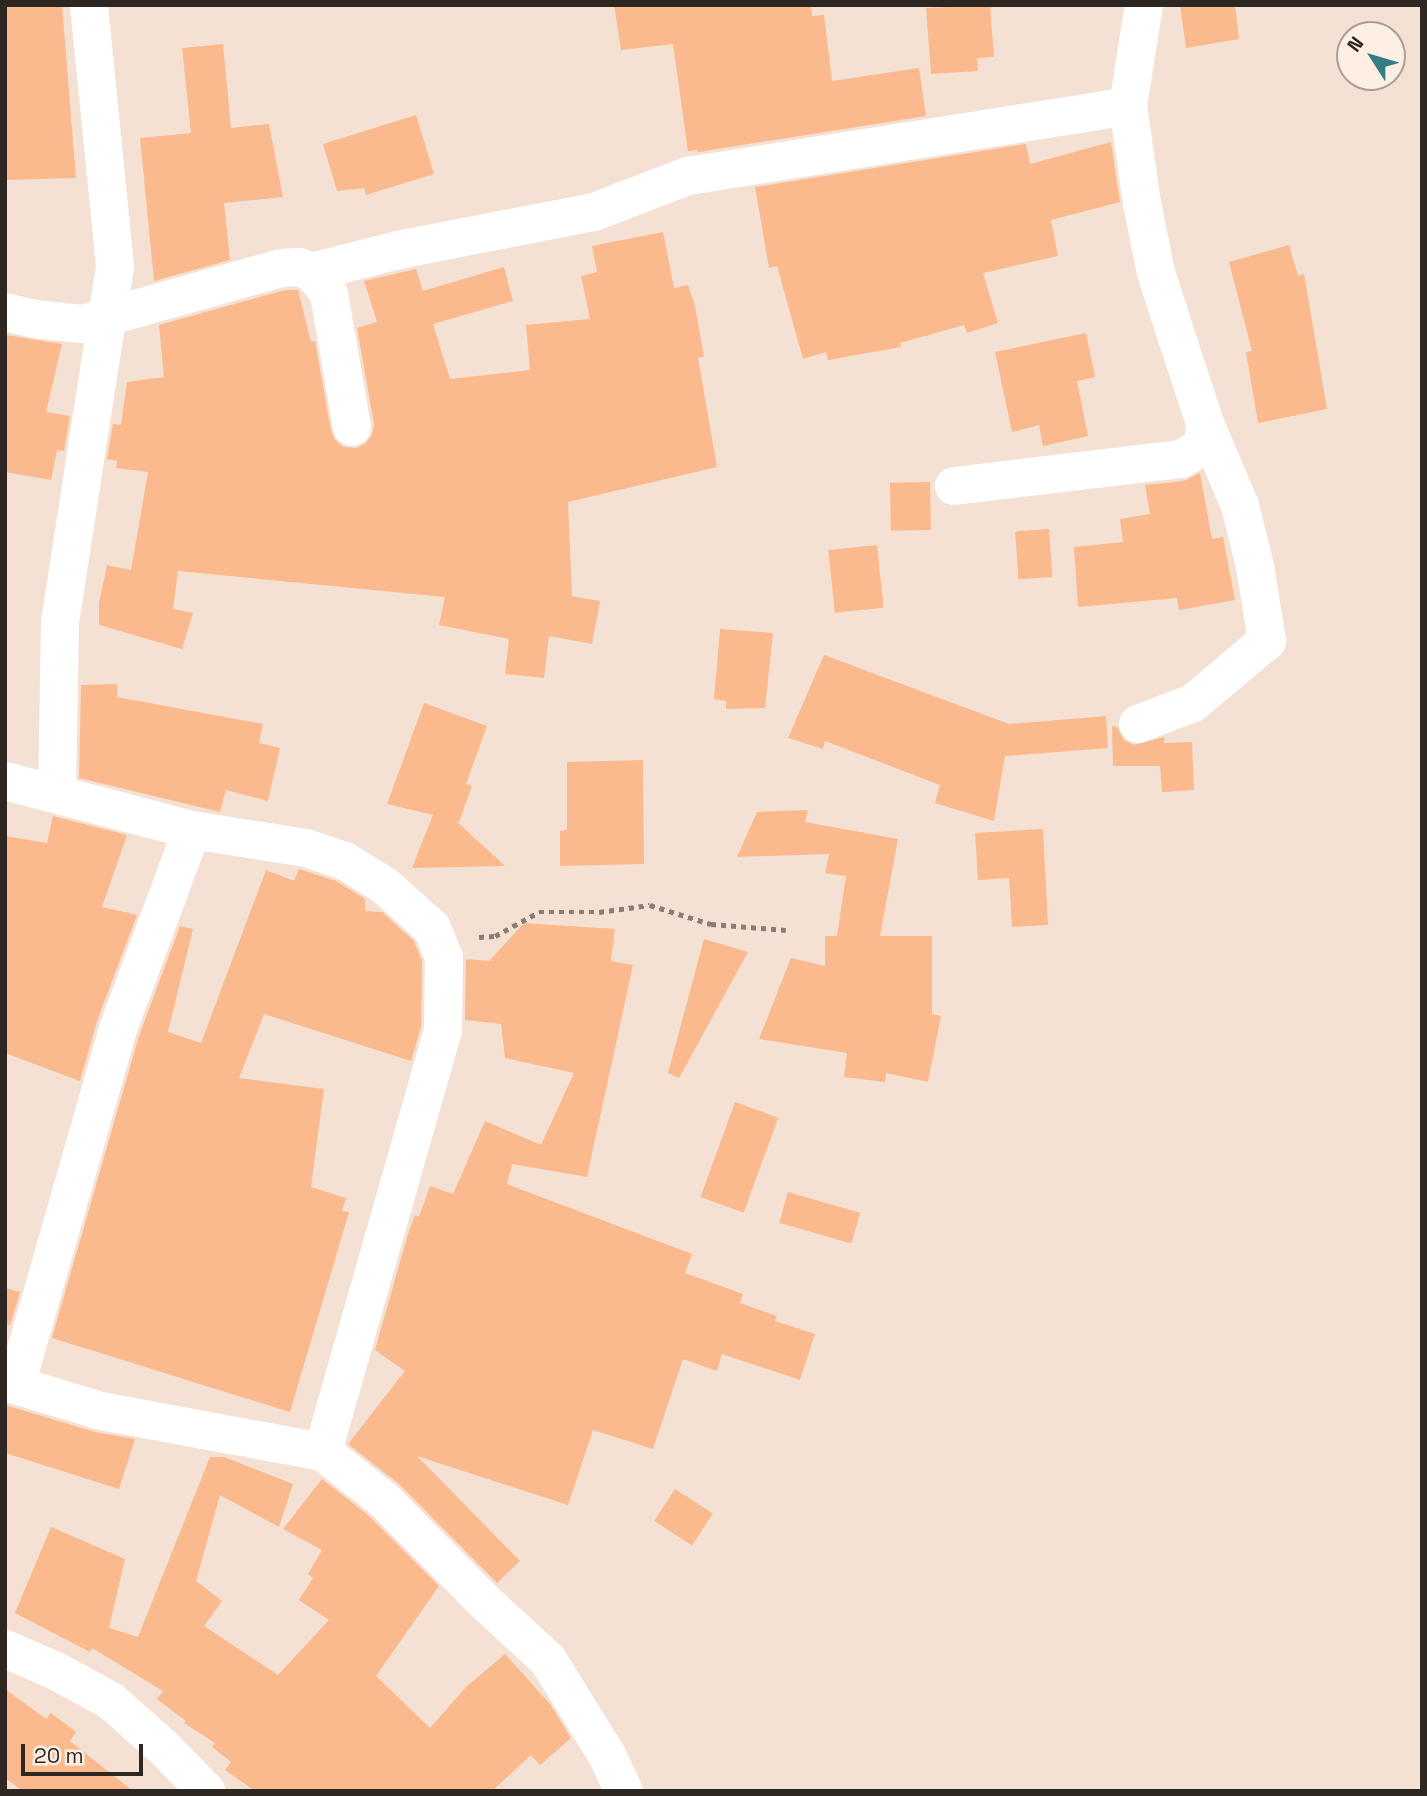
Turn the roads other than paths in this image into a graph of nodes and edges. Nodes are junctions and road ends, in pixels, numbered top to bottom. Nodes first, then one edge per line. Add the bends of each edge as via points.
1 (89, 5) edge
2 (1144, 5) edge
3 (1128, 106) junction
4 (312, 272) junction
5 (5, 312) edge
6 (107, 318) junction
7 (1205, 423) junction
8 (352, 427) dead end
9 (954, 486) dead end
10 (1138, 724) dead end
11 (5, 780) edge
12 (57, 794) junction
13 (192, 830) junction
14 (10, 1384) edge
15 (323, 1452) junction
16 (5, 1649) edge
17 (206, 1791) edge
18 (624, 1791) edge

1 - 6 street via 115,266
2 - 3 street
3 - 4 street via 688,176 594,212 398,250
3 - 7 street via 1156,273
4 - 6 street via 281,268
4 - 8 street via 329,294
5 - 6 street via 82,324
6 - 12 street via 60,622
7 - 9 street via 1200,448 1181,459
7 - 10 street via 1240,506 1267,641 1193,703
11 - 12 street
12 - 13 street
13 - 14 street via 118,1029
13 - 15 street via 306,848 345,861 414,910 432,928 444,957 443,1030
14 - 15 street via 101,1411
15 - 18 street via 384,1500 548,1660
16 - 17 street via 111,1701

